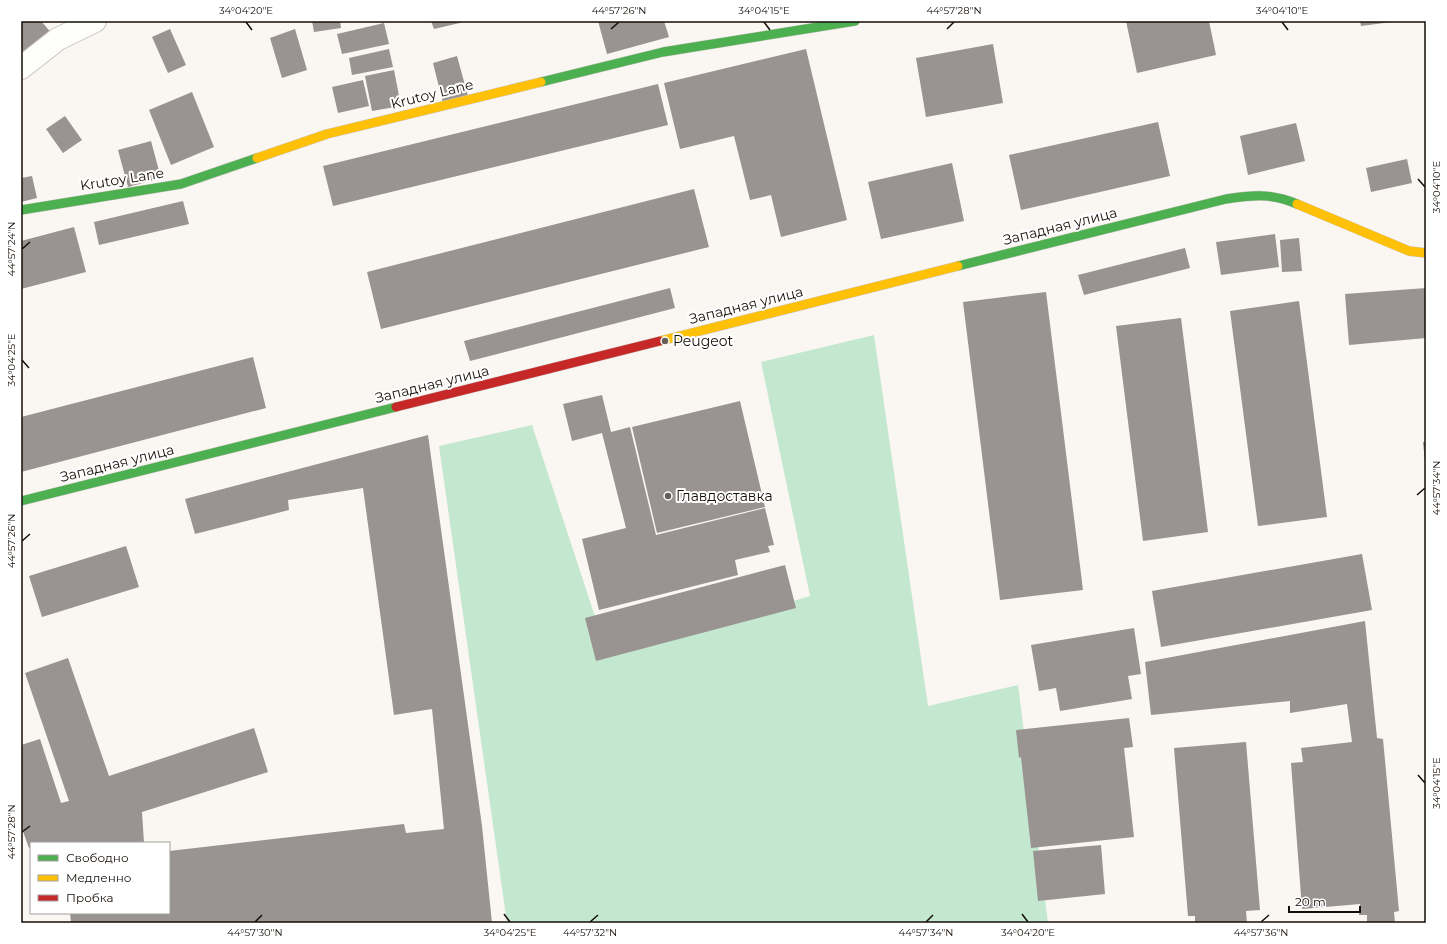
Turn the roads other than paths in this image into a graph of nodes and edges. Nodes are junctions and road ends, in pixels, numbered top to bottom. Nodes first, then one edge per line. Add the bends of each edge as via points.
1 (95, 21) edge
2 (855, 21) edge
3 (21, 68) edge
4 (21, 210) edge
5 (1426, 254) edge
6 (21, 501) edge

1 - 3 street via 58,39
2 - 4 street, Krutoy Lane via 663,52 328,134 181,184
5 - 6 street, Западная улица via 1409,251 1282,198 1253,195

